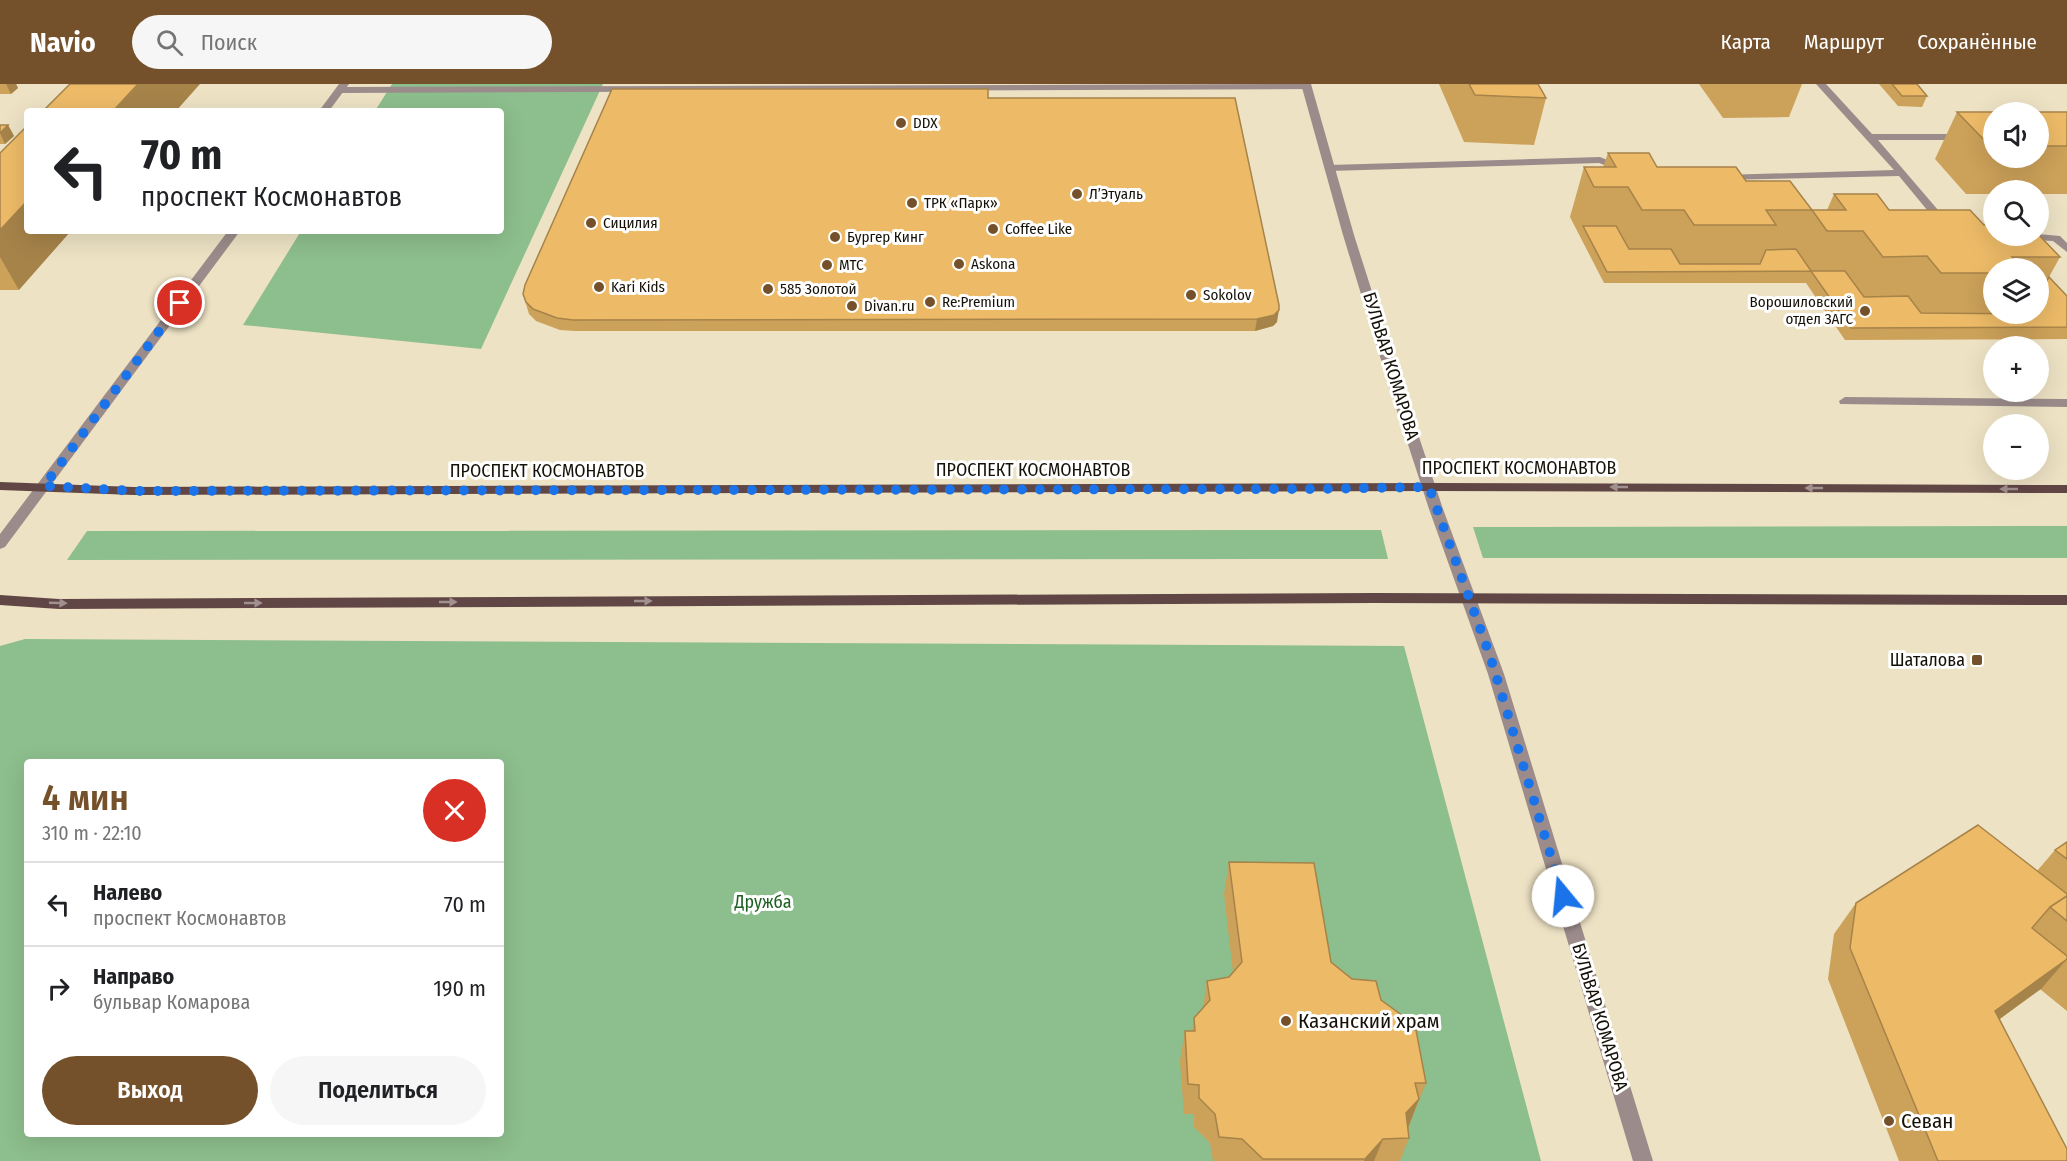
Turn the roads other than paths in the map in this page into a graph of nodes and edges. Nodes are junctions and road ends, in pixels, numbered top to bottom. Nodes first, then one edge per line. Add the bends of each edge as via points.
1 (1821, 84) edge
2 (1306, 85) edge
3 (342, 87) edge
4 (326, 108) edge
5 (1869, 137) junction
6 (1983, 137) edge
7 (1329, 168) junction
8 (1630, 172) edge
9 (1902, 173) junction
10 (1710, 178) edge
11 (1950, 232) edge
12 (232, 234) edge
13 (2062, 238) edge
14 (2067, 249) edge
15 (1845, 401) dead end
16 (2067, 403) edge
17 (0, 486) edge
18 (44, 486) junction
19 (1429, 487) junction
20 (2067, 489) edge
21 (0, 543) edge
22 (1471, 599) junction
23 (0, 600) edge
24 (2067, 600) edge
25 (1644, 1161) edge

1 - 5 street
2 - 3 street
2 - 7 street, БУЛЬВАР КОМАРОВА
3 - 4 street
5 - 6 street
5 - 9 street
7 - 8 street via 1600,160
7 - 19 street, БУЛЬВАР КОМАРОВА
9 - 10 street
9 - 11 street
12 - 18 street
13 - 14 street
15 - 16 street
17 - 18 main road, ПРОСПЕКТ КОСМОНАВТОВ
18 - 19 main road, ПРОСПЕКТ КОСМОНАВТОВ via 134,491
18 - 21 street
20 -> 19 main road, ПРОСПЕКТ КОСМОНАВТОВ
19 - 22 street, БУЛЬВАР КОМАРОВА
23 -> 22 main road via 70,604
22 - 24 main road
22 - 25 street, БУЛЬВАР КОМАРОВА

